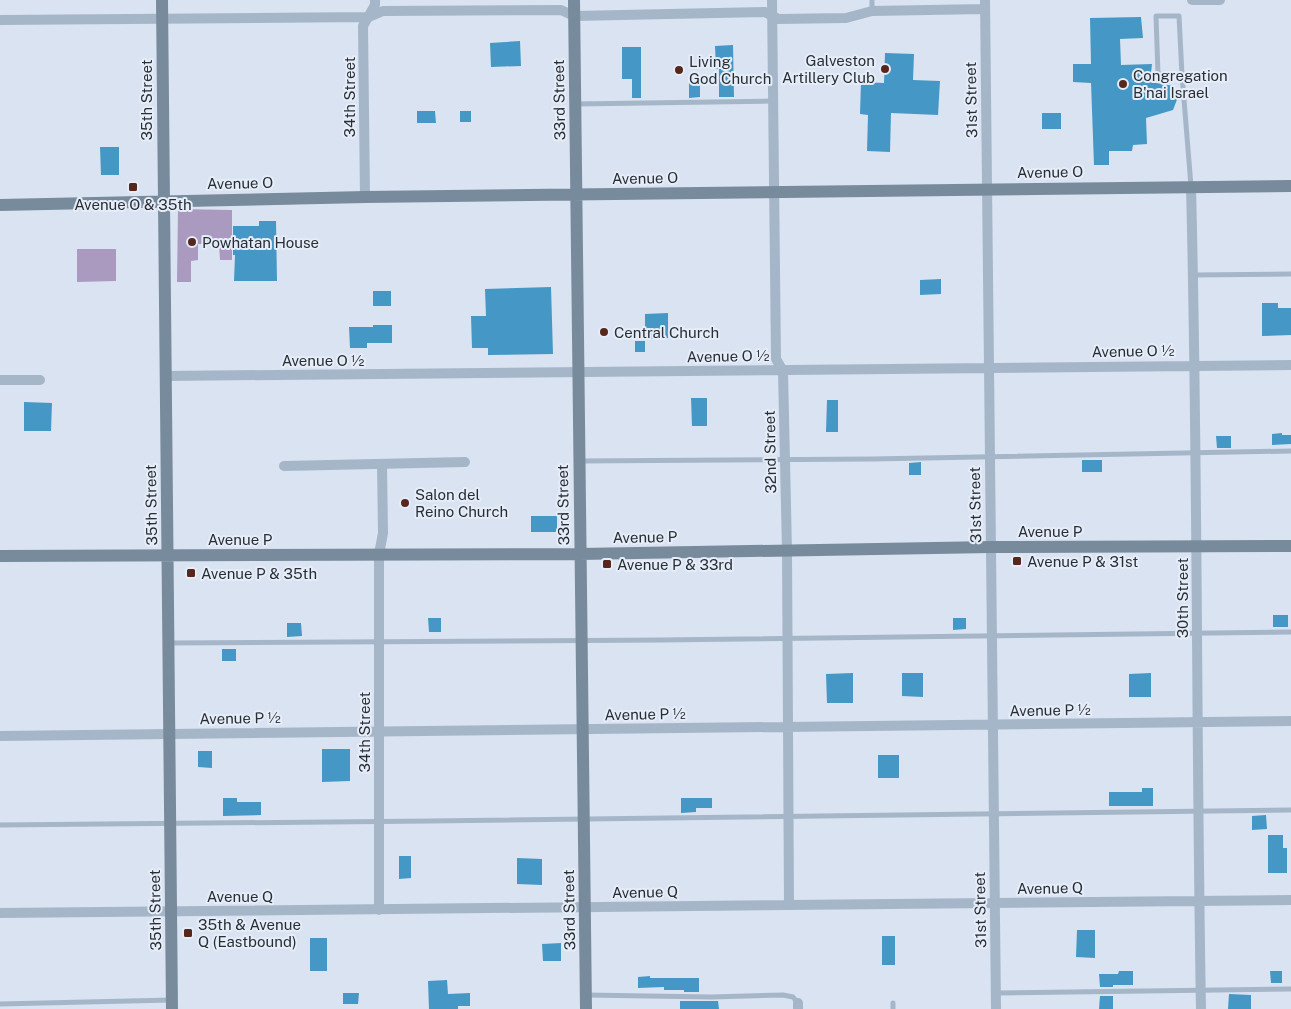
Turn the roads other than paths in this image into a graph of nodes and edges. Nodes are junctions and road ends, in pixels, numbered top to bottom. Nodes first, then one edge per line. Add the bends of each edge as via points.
1 (162, 0) edge
2 (375, 0) edge
3 (574, 0) edge
4 (772, 0) edge
5 (872, 0) edge
6 (1192, 0) edge
7 (1220, 0) edge
8 (985, 5) edge
9 (872, 11) junction
10 (772, 15) junction
11 (574, 16) junction
12 (369, 17) junction
13 (162, 19) junction
14 (0, 20) edge
15 (1182, 75) junction
16 (772, 101) junction
17 (576, 104) junction
18 (1291, 186) edge
19 (1191, 187) junction
20 (987, 190) junction
21 (774, 192) junction
22 (578, 195) junction
23 (364, 197) junction
24 (164, 201) junction
25 (0, 205) edge
26 (1291, 274) edge
27 (1193, 275) junction
28 (1291, 365) edge
29 (1195, 366) junction
30 (989, 368) junction
31 (783, 371) junction
32 (578, 373) junction
33 (166, 376) junction
34 (0, 380) edge
35 (40, 380) dead end
36 (1291, 451) edge
37 (1196, 454) junction
38 (990, 458) junction
39 (785, 459) junction
40 (465, 462) dead end
41 (579, 462) junction
42 (382, 464) junction
43 (284, 466) dead end
44 (1197, 546) junction
45 (1291, 546) edge
46 (991, 547) junction
47 (787, 551) junction
48 (379, 554) junction
49 (580, 554) junction
50 (167, 555) junction
51 (0, 556) edge
52 (1291, 632) edge
53 (1198, 633) junction
54 (992, 636) junction
55 (788, 638) junction
56 (581, 641) junction
57 (168, 642) junction
58 (379, 642) junction
59 (1291, 721) edge
60 (1197, 722) junction
61 (993, 725) junction
62 (788, 728) junction
63 (582, 730) junction
64 (379, 732) junction
65 (169, 734) junction
66 (0, 736) edge
67 (1291, 810) edge
68 (1198, 811) junction
69 (994, 814) junction
70 (788, 816) junction
71 (584, 820) junction
72 (379, 822) junction
73 (170, 824) junction
74 (0, 825) edge
75 (1291, 900) edge
76 (1199, 901) junction
77 (995, 903) junction
78 (789, 905) junction
79 (585, 908) junction
80 (379, 910) junction
81 (171, 911) junction
82 (0, 913) edge
83 (1291, 989) edge
84 (1201, 991) junction
85 (996, 994) junction
86 (586, 995) junction
87 (0, 1004) edge
88 (172, 1004) edge
89 (798, 1006) edge
90 (586, 1009) edge
91 (996, 1009) edge
92 (1201, 1009) edge

1 - 13 main road, 35th Street
2 - 12 street, 34th Street via 376,5
3 - 11 main road, 33rd Street
4 - 10 street, 32nd Street
5 - 9 lane
6 - 7 street
8 - 9 street
8 - 20 street, 31st Street
9 - 10 street via 846,18 782,19
10 - 11 street via 762,12
10 - 16 street, 32nd Street
11 - 12 street via 561,10 383,11
11 - 17 main road, 33rd Street
12 - 13 street
12 - 23 street, 34th Street via 363,26
13 - 14 street
13 - 24 main road, 35th Street
15 - 15 lane via 1180,16 1156,16 1158,74
15 - 19 lane
16 - 17 lane
16 - 21 street, 32nd Street
17 - 22 main road, 33rd Street
18 - 19 main road, Avenue O
19 - 20 main road, Avenue O
19 - 27 street, 30th Street
20 - 21 main road, Avenue O
20 - 30 street, 31st Street
21 - 22 main road, Avenue O
21 - 31 street, 32nd Street via 776,359
22 - 23 main road, Avenue O
22 - 32 main road, 33rd Street
23 - 24 main road, Avenue O
24 - 25 main road, Avenue O
24 - 33 main road, 35th Street
26 - 27 lane
27 - 29 street, 30th Street
28 - 29 street, Avenue O ½
29 - 30 street, Avenue O ½
29 - 37 street, 30th Street
30 - 31 street, Avenue O ½
30 - 38 street, 31st Street
31 - 32 street, Avenue O ½
31 - 39 street, 32nd Street
32 - 33 street, Avenue O ½
32 - 41 main road, 33rd Street
33 - 50 main road, 35th Street
34 - 35 street
36 - 37 lane
37 - 38 lane
37 - 44 street, 30th Street
38 - 39 lane
38 - 46 street, 31st Street
39 - 41 lane
39 - 47 street, 32nd Street
40 - 42 street
41 - 49 main road, 33rd Street
42 - 43 street
42 - 48 street, 34th Street via 383,533
44 - 45 main road, Avenue P
44 - 46 main road, Avenue P
44 - 53 street, 30th Street
46 - 47 main road, Avenue P
46 - 54 street, 31st Street
47 - 49 main road, Avenue P
47 - 55 street, 32nd Street
48 - 49 main road, Avenue P
48 - 50 main road, Avenue P
48 - 58 street, 34th Street
49 - 56 main road, 33rd Street
50 - 51 main road, Avenue P
50 - 57 main road, 35th Street
52 - 53 lane
53 - 54 lane
53 - 60 street, 30th Street
54 - 55 lane
54 - 61 street, 31st Street
55 - 56 lane
55 - 62 street, 32nd Street
56 - 58 lane
56 - 63 main road, 33rd Street
57 - 58 lane
57 - 65 main road, 35th Street
58 - 64 street, 34th Street
59 - 60 street, Avenue P ½
60 - 61 street, Avenue P ½
60 - 68 street, 30th Street
61 - 62 street, Avenue P ½
61 - 69 street, 31st Street
62 - 63 street, Avenue P ½
62 - 70 street, 32nd Street
63 - 64 street, Avenue P ½
63 - 71 main road, 33rd Street
64 - 65 street, Avenue P ½
64 - 72 street, 34th Street
65 - 66 street, Avenue P ½
65 - 73 main road, 35th Street
67 - 68 lane
68 - 69 lane
68 - 76 street, 30th Street
69 - 70 lane
69 - 77 street, 31st Street
70 - 71 lane
70 - 78 street, 32nd Street
71 - 72 lane
71 - 79 main road, 33rd Street
72 - 73 lane
72 - 80 street, 34th Street
73 - 74 lane
73 - 81 main road, 35th Street
75 - 76 street, Avenue Q
76 - 77 street, Avenue Q
76 - 84 street, 30th Street
77 - 78 street, Avenue Q
77 - 85 street, 31st Street
78 - 79 street, Avenue Q
79 - 80 street, Avenue Q
79 - 86 main road, 33rd Street
80 - 81 street, Avenue Q
81 - 82 street, Avenue Q
81 - 88 main road, 35th Street
83 - 84 lane
84 - 85 lane
84 - 92 street, 30th Street
85 - 91 street, 31st Street
86 - 89 lane via 784,995 792,997
86 - 90 main road, 33rd Street
87 - 88 lane

